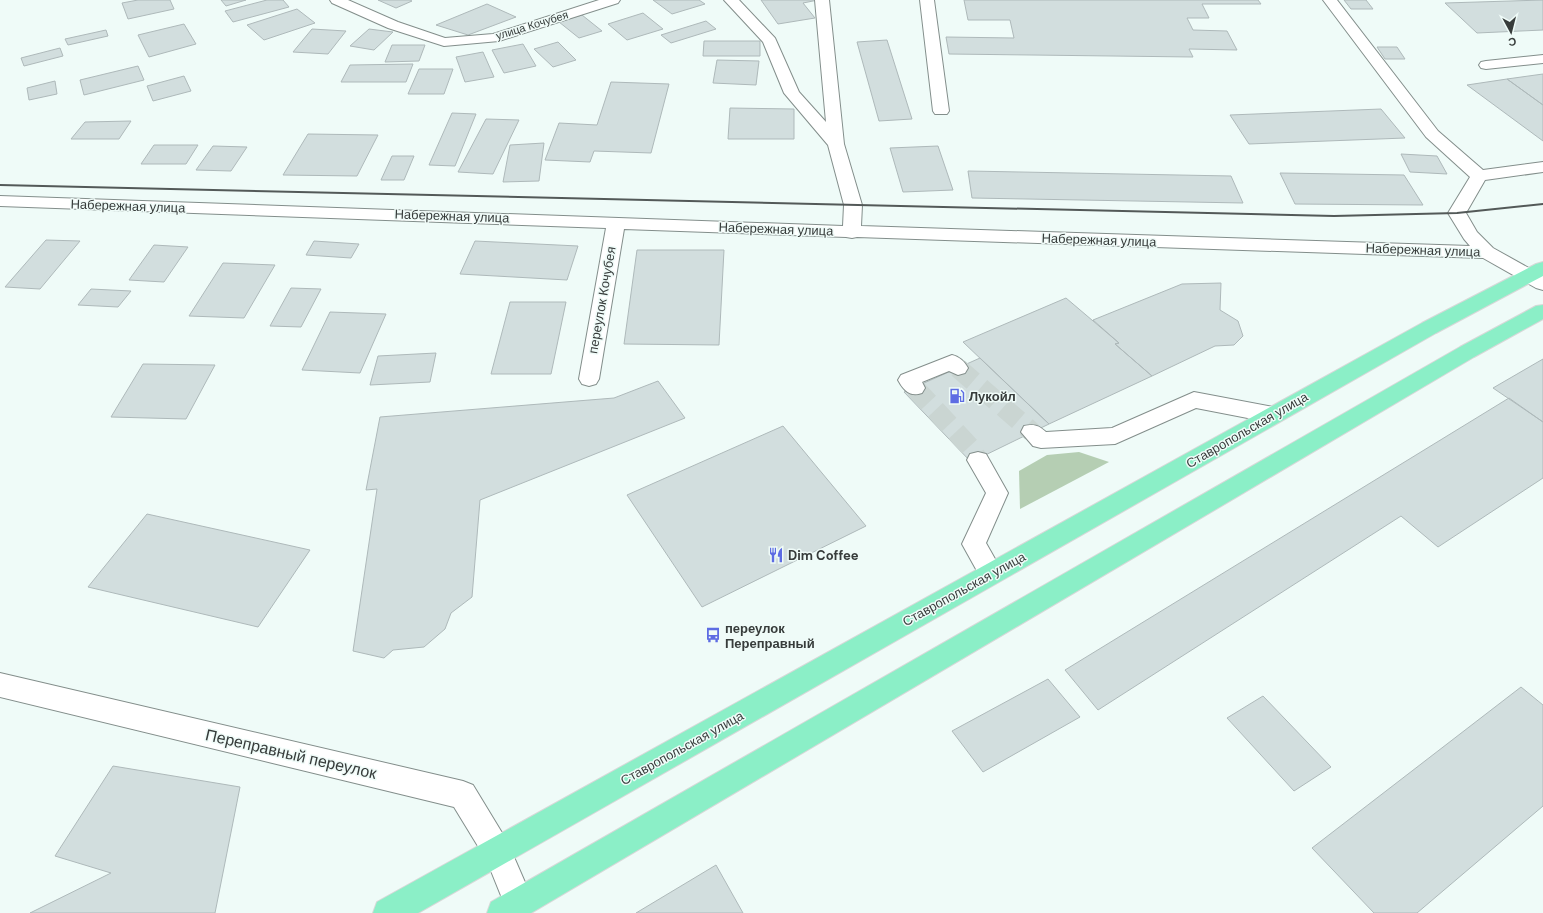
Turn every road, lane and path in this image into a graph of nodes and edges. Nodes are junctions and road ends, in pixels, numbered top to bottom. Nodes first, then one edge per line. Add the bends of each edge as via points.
1 (337, 0) edge
2 (613, 0) edge
3 (731, 0) edge
4 (822, 0) edge
5 (927, 0) edge
6 (1330, 0) edge
7 (1543, 58) edge
8 (1486, 65) dead end
9 (942, 111) dead end
10 (836, 144) junction
11 (1543, 167) edge
12 (1479, 176) junction
13 (0, 201) edge
14 (616, 222) junction
15 (852, 233) junction
16 (1487, 252) junction
17 (1538, 275) edge
18 (1543, 311) edge
19 (958, 368) tunnel mouth
20 (589, 378) dead end
21 (915, 388) dead end
22 (1273, 415) junction
23 (1032, 432) tunnel mouth
24 (978, 460) tunnel mouth
25 (991, 573) junction
26 (0, 685) edge
27 (497, 851) junction
28 (511, 908) edge
29 (388, 913) edge

1 - 2 street, улица Кочубея via 393,25 444,42 494,38
3 - 10 street via 770,41 792,93
4 - 10 street
5 - 9 street
6 - 12 street via 1432,134
7 - 8 street
10 - 15 street via 852,205
11 - 12 street
12 - 16 street via 1457,213 1470,235
13 - 14 street, Набережная улица
14 - 15 street, Набережная улица
14 - 20 street, переулок Кочубея
15 - 16 street, Набережная улица
16 - 17 street, Набережная улица
17 - 22 main road, Ставропольская улица
18 - 28 main road via 1454,360
19 - 21 street via 952,362 908,380
22 - 23 street via 1194,400 1116,436 1041,440
22 - 25 main road, Ставропольская улица
24 - 25 street via 997,493 974,544
25 - 27 main road, Ставропольская улица
26 - 27 street, Переправный переулок via 463,795
27 - 28 street, Переправный переулок
27 - 29 main road, Ставропольская улица

